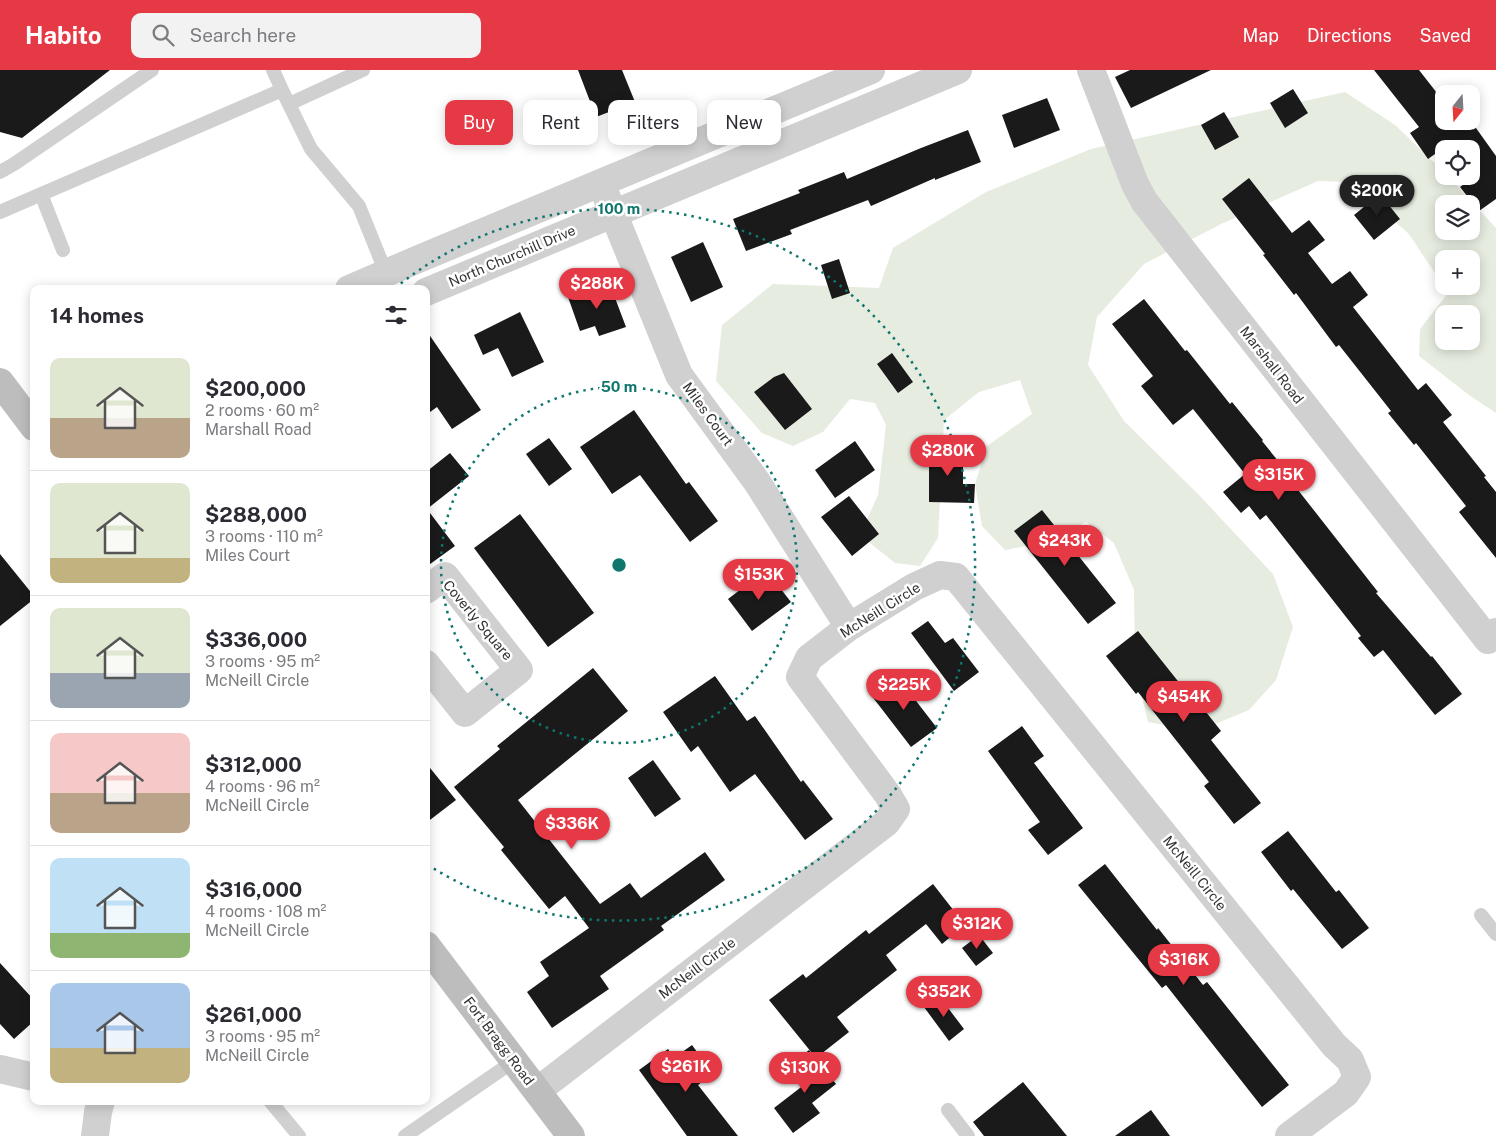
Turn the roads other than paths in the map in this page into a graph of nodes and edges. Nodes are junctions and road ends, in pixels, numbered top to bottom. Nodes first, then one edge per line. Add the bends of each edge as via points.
1 (152, 70) edge
2 (273, 70) edge
3 (362, 70) edge
4 (871, 70) edge
5 (958, 70) edge
6 (1091, 70) edge
7 (282, 90) junction
8 (289, 104) junction
9 (0, 172) edge
10 (601, 183) junction
11 (41, 194) junction
12 (0, 212) edge
13 (613, 214) junction
14 (63, 250) dead end
15 (386, 273) junction
16 (358, 285) edge
17 (430, 290) edge
18 (0, 382) edge
19 (30, 422) edge
20 (430, 587) edge
21 (849, 627) junction
22 (1493, 641) edge
23 (430, 669) edge
24 (1481, 915) dead end
25 (1496, 934) edge
26 (430, 950) edge
27 (514, 1062) junction
28 (0, 1069) edge
29 (30, 1076) edge
30 (537, 1091) junction
31 (100, 1105) edge
32 (273, 1105) edge
33 (948, 1110) dead end
34 (95, 1136) edge
35 (298, 1136) edge
36 (405, 1136) edge
37 (571, 1136) edge
38 (968, 1136) edge
39 (1289, 1136) edge

1 - 9 lane
2 - 7 lane
3 - 8 lane
4 - 10 street
5 - 13 street, North Churchill Drive
6 - 22 street, Marshall Road via 1144,202
7 - 8 lane
7 - 11 lane
8 - 15 lane via 311,149 359,206
10 - 13 street, Miles Court
10 - 15 street
11 - 12 lane
11 - 14 lane
13 - 17 street, North Churchill Drive
13 - 21 street, Miles Court via 679,375 757,482
15 - 16 street
18 - 19 main road
20 - 23 street, Coverly Square via 444,576 519,670 465,713
21 - 30 street, McNeill Circle via 809,658 800,677 896,809 886,823
21 - 39 street, McNeill Circle via 914,586 940,575 956,577 1328,1037 1350,1060 1357,1077 1346,1093
24 - 25 lane
26 - 27 main road, Fort Bragg Road
27 - 30 main road, Fort Bragg Road
27 - 36 lane
28 - 29 street
30 - 37 main road, Fort Bragg Road
31 - 34 street
32 - 35 lane
33 - 38 lane

